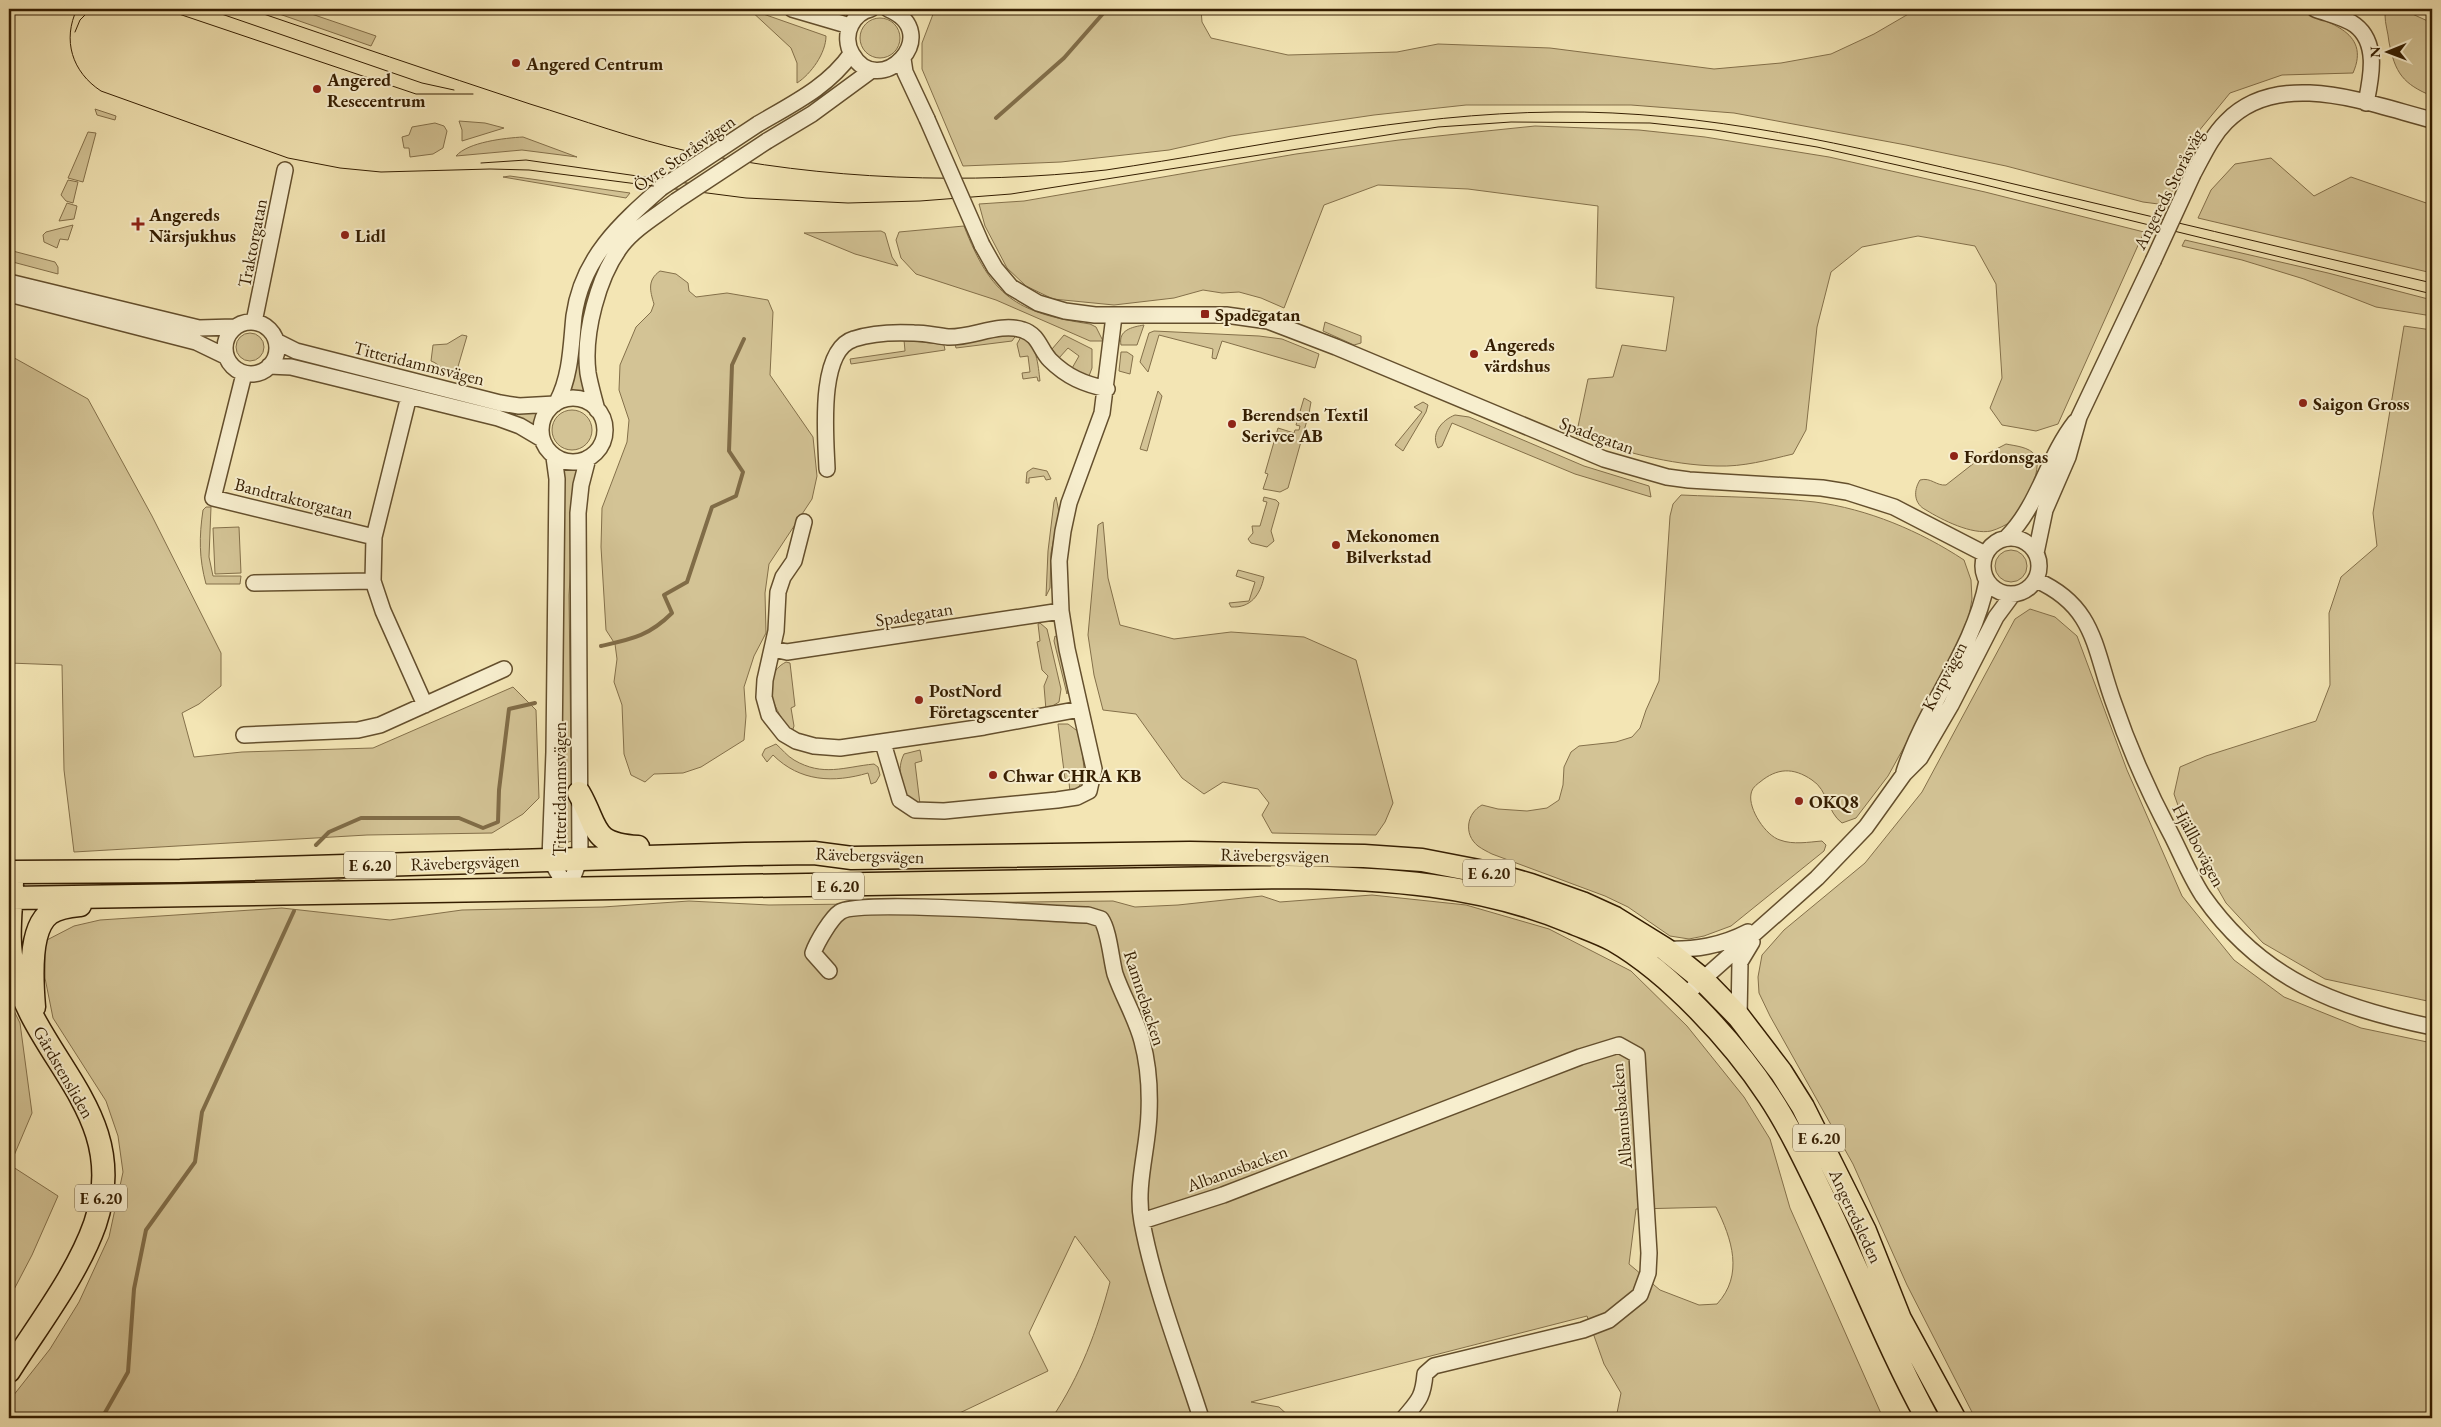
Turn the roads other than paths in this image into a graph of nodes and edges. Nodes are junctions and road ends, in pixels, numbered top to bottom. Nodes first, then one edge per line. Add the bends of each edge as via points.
1 (792, 9) edge
2 (871, 9) edge
3 (888, 9) edge
4 (2315, 9) edge
5 (818, 13) edge
6 (908, 14) edge
7 (850, 26) junction
8 (851, 54) junction
9 (903, 59) junction
10 (872, 70) junction
11 (2366, 103) junction
12 (2432, 120) edge
13 (286, 170) dead end
14 (623, 233) junction
15 (9, 282) edge
16 (9, 294) edge
17 (1114, 316) junction
18 (254, 322) junction
19 (234, 327) junction
20 (276, 341) junction
21 (226, 356) junction
22 (269, 366) junction
23 (244, 374) junction
24 (1106, 389) junction
25 (409, 396) junction
26 (556, 403) junction
27 (597, 410) junction
28 (2080, 417) junction
29 (542, 439) junction
30 (554, 457) junction
31 (588, 458) junction
32 (827, 469) dead end
33 (804, 522) dead end
34 (374, 537) junction
35 (2007, 537) junction
36 (2036, 553) junction
37 (1985, 554) junction
38 (2036, 580) junction
39 (373, 581) junction
40 (1986, 581) junction
41 (254, 583) dead end
42 (2013, 594) junction
43 (1061, 611) junction
44 (772, 649) junction
45 (504, 669) dead end
46 (425, 705) junction
47 (1080, 709) junction
48 (244, 735) dead end
49 (883, 743) junction
50 (1904, 774) junction
51 (579, 793) junction
52 (695, 855) junction
53 (580, 858) junction
54 (550, 859) junction
55 (10, 872) edge
56 (568, 890) junction
57 (130, 896) junction
58 (10, 898) edge
59 (1767, 922) junction
60 (1665, 949) junction
61 (11, 967) edge
62 (829, 971) dead end
63 (1702, 979) junction
64 (1684, 996) junction
65 (1739, 1017) junction
66 (34, 1019) junction
67 (2432, 1027) edge
68 (1142, 1221) junction
69 (9, 1371) edge
70 (1201, 1418) edge
71 (1404, 1418) edge
72 (1927, 1418) edge
73 (1954, 1418) edge

1 - 5 street
2 - 7 street via 856,17
3 - 6 street
4 - 11 street via 2350,22 2367,40 2371,59
5 - 7 street
6 - 9 street via 910,44
7 - 8 street via 847,40
8 - 10 street
8 - 14 street, Övre Storåsvägen, bridge via 824,84 661,188
9 - 10 street via 889,69
9 - 17 street, Spadegatan, bridge via 905,72 982,245 1003,278 1023,296 1038,303 1065,311
10 - 14 street, Övre Storåsvägen, bridge via 812,114
11 - 12 street, Angereds Storåsväg
11 - 28 street, Angereds Storåsväg, bridge via 2313,94 2283,94 2253,103 2227,121 2215,135 2193,174
13 - 18 street, Traktorgatan
14 - 26 street, Övre Storåsvägen via 599,249 583,283 575,313 568,375
14 - 27 street, Övre Storåsvägen via 603,278 590,324 588,372
15 - 19 street via 199,328
16 - 21 street via 196,342
17 - 24 street
17 - 37 street, Spadegatan via 1226,315 1268,321 1604,459 1689,480 1847,492 1894,507
18 - 19 street via 243,322
18 - 20 street via 269,329
19 - 21 street via 225,340
20 - 22 street via 276,355
20 - 26 street, Titteridammsvägen via 296,351 500,403 527,406
21 - 23 street via 231,366
22 - 23 street via 258,374
22 - 25 street, Titteridammsvägen via 291,367
23 - 34 street, Bandtraktorgatan via 213,498
24 - 32 street via 1082,383 1049,360 1034,335 1008,327 954,337 915,332 853,339 844,343 830,371 826,410
24 - 43 street via 1102,413 1069,503 1063,531 1059,560
25 - 29 street, Titteridammsvägen via 498,418
25 - 34 street, Bandtraktorgatan
26 - 27 street via 574,398
26 - 29 street via 544,415
27 - 31 street via 602,418 604,436 596,453
28 - 35 street, Angereds Storåsväg via 2056,451 2028,511
28 - 36 street, Angereds Storåsväg via 2068,457 2045,510
29 - 30 street
30 - 31 street via 565,462
30 - 54 street, Titteridammsvägen via 557,479
31 - 51 street, Titteridammsvägen via 578,513
33 - 44 street via 794,561 778,592
34 - 39 street, Bandtraktorgatan
35 - 36 street via 2024,540
35 - 37 street via 1996,541
36 - 38 street via 2039,565
37 - 40 street via 1982,564
38 - 42 street
38 - 67 street, Hjällbovägen via 2076,607 2088,625 2134,757 2202,895 2229,929 2256,955 2308,988 2356,1009
39 - 41 street
39 - 46 street, Bandtraktorgatan
40 - 42 street via 1998,591
40 - 50 street, Korpvägen via 1968,637 1911,751
42 - 50 street, Korpvägen via 1996,618 1920,758
43 - 44 street, Spadegatan via 787,652
43 - 47 street
44 - 49 street via 764,697 769,715 784,734 796,741 828,748
45 - 46 street
46 - 48 street via 380,725 358,730
47 - 49 street
47 - 49 street via 1094,769 1089,790 1077,797 944,811 916,810 900,800
50 - 59 street, Korpvägen via 1848,847
51 - 52 highway via 593,825 605,840 616,845 680,848
51 - 53 street, Titteridammsvägen
52 - 53 highway, Rävebergsvägen / E 6.20
52 - 60 highway, Rävebergsvägen / E 6.20 via 814,854 862,858 1190,853 1422,860 1489,873 1564,896 1615,918
53 - 54 highway, Rävebergsvägen / E 6.20
53 - 56 street, Titteridammsvägen
54 - 55 highway, Rävebergsvägen / E 6.20 via 180,871
54 - 56 street, Titteridammsvägen
55 - 58 highway, Gårdstensliden / E 6.20
56 - 57 highway, Rävebergsvägen / E 6.20
56 - 64 highway, Rävebergsvägen / E 6.20 via 1268,877 1384,879 1481,892 1545,911 1612,940 1640,958
57 - 58 highway, Rävebergsvägen / E 6.20
57 - 66 highway, E 6.20 via 66,906 43,920 37,932 33,965
58 - 61 highway, Gårdstensliden / E 6.20
59 - 60 street, Korpvägen via 1721,944 1694,949
59 - 63 street, Korpvägen
59 - 65 street, Korpvägen via 1740,962
60 - 63 highway, Rävebergsvägen / E 6.20
61 - 66 highway, Gårdstensliden / E 6.20
62 - 68 street, Ramnebacken via 813,953 839,912 847,908 959,909 1101,919 1118,981 1142,1040 1148,1081 1149,1113 1139,1200
63 - 64 street, Korpvägen
63 - 65 highway, Angeredsleden / E 6.20
64 - 72 highway, Angeredsleden / E 6.20 via 1733,1048 1770,1097 1823,1197 1903,1374
65 - 73 highway, Angeredsleden / E 6.20 via 1803,1107 1865,1231 1900,1319
66 - 69 highway, Gårdstensliden / E 6.20 via 86,1104 97,1131 104,1163 102,1196 95,1224 78,1262
68 - 70 street, Ramnebacken
68 - 71 street, Albanusbacken via 1223,1195 1580,1057 1619,1045 1637,1055 1649,1253 1648,1273 1640,1295 1609,1320 1583,1330 1434,1366 1425,1374 1418,1404

